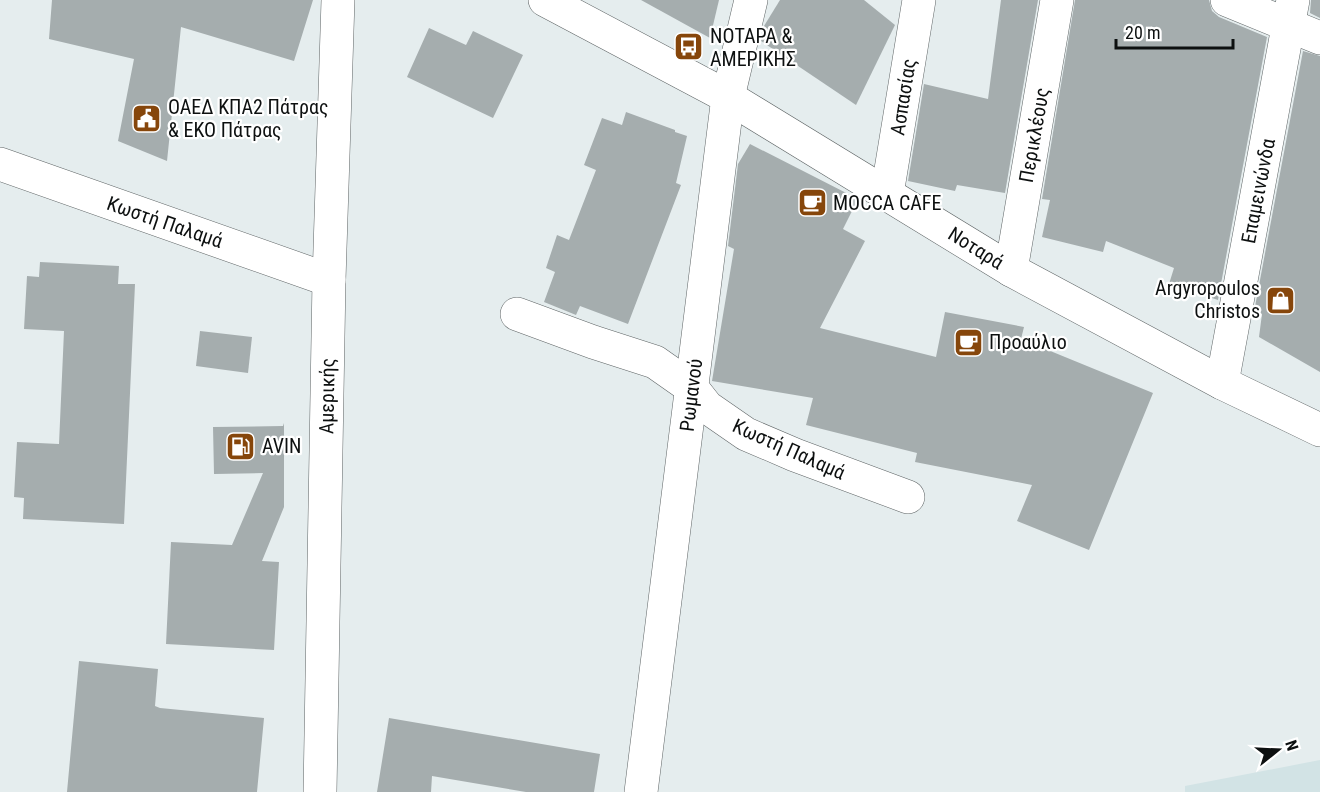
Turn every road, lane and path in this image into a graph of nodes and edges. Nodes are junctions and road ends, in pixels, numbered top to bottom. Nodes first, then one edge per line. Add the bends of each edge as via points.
1 (338, 0) edge
2 (545, 0) edge
3 (751, 0) edge
4 (919, 0) edge
5 (1056, 0) edge
6 (1227, 0) edge
7 (580, 8) edge
8 (1291, 12) edge
9 (1320, 39) edge
10 (728, 97) junction
11 (0, 164) edge
12 (887, 194) junction
13 (1011, 270) junction
14 (329, 280) junction
15 (517, 314) dead end
16 (1222, 383) junction
17 (692, 387) junction
18 (1320, 430) edge
19 (908, 497) dead end
20 (320, 792) edge
21 (641, 792) edge

1 - 14 street, Αμερικής
2 - 7 street, Νοταρά
3 - 10 street, Ρωμανού
4 - 12 street, Ασπασίας
5 - 13 street, Περικλέους
6 - 8 street
7 - 10 street, Νοταρά
8 - 9 street
8 - 16 street, Επαμεινώνδα
10 - 12 street, Νοταρά
10 - 17 street, Ρωμανού
11 - 14 street, Κωστή Παλαμά
12 - 13 street, Νοταρά
13 - 16 street, Νοταρά
14 - 20 street, Αμερικής
15 - 17 street, Κωστή Παλαμά via 655,362
16 - 18 street, Νοταρά
17 - 19 street, Κωστή Παλαμά via 707,408 746,434
17 - 21 street, Ρωμανού

